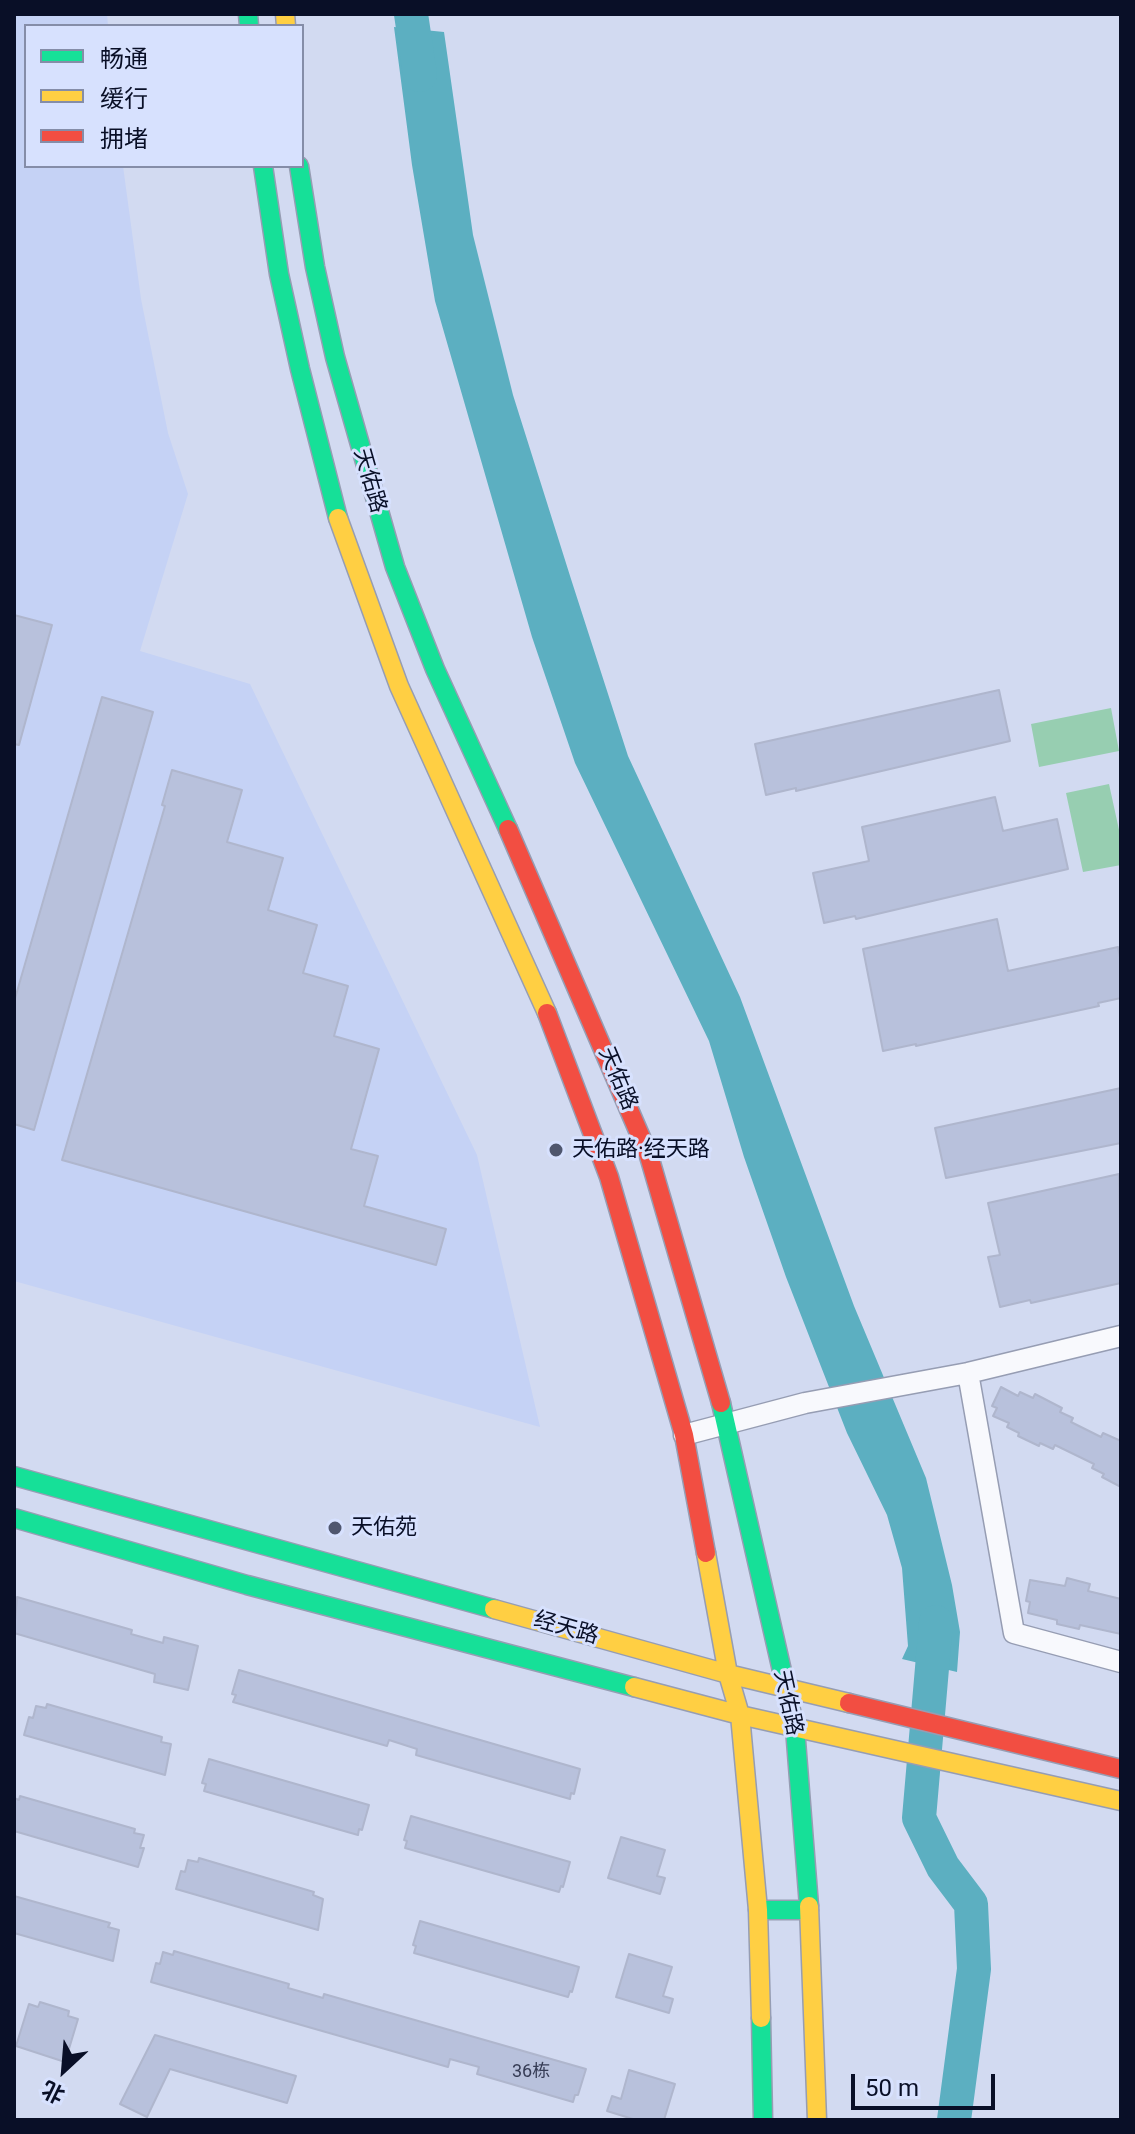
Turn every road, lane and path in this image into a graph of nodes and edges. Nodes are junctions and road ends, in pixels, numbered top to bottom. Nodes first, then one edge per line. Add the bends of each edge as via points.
1 (263, 168) edge
2 (299, 168) edge
3 (1121, 1336) edge
4 (968, 1373) junction
5 (727, 1424) junction
6 (684, 1435) junction
7 (14, 1476) edge
8 (14, 1518) edge
9 (1121, 1662) edge
10 (728, 1674) junction
11 (785, 1689) junction
12 (740, 1715) junction
13 (795, 1728) junction
14 (1121, 1769) edge
15 (1121, 1801) edge
16 (758, 1910) junction
17 (809, 1910) junction
18 (763, 2120) edge
19 (817, 2120) edge

1 - 6 main road, 天佑路 via 285,301 335,509 399,686 559,1044 609,1177
2 - 5 main road, 天佑路 via 335,357 395,567 649,1156
3 - 4 street
4 - 5 street via 805,1403
4 - 9 street via 1014,1633
5 - 6 street
5 - 11 main road, 天佑路
6 - 10 main road, 天佑路
7 - 10 main road, 经天路
8 - 12 main road, 经天路
10 - 11 main road, 经天路
10 - 12 main road, 天佑路
11 - 13 main road, 天佑路
11 - 14 main road, 经天路
12 - 13 main road, 经天路
12 - 16 main road, 天佑路
13 - 15 main road, 经天路
13 - 17 main road, 天佑路
16 - 17 main road
16 - 18 main road, 天佑路
17 - 19 main road, 天佑路

